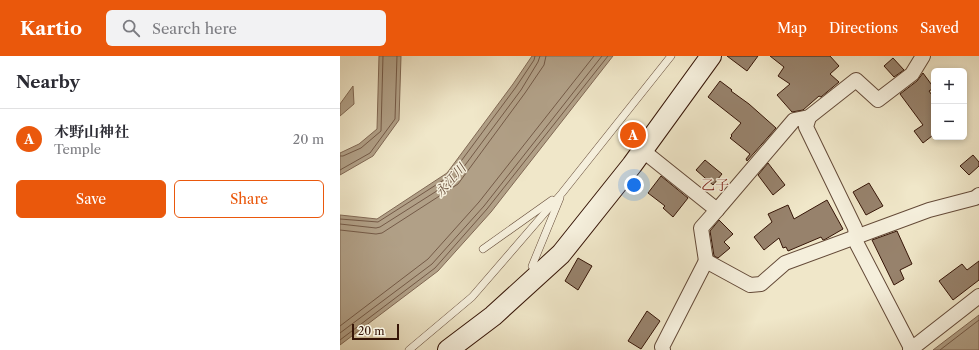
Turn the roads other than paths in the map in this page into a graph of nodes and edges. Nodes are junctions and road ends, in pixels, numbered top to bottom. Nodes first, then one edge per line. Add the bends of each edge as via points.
1 (671, 56) edge
2 (711, 56) edge
3 (923, 56) edge
4 (809, 117) junction
5 (642, 150) junction
6 (562, 192) junction
7 (979, 195) edge
8 (717, 210) junction
9 (856, 237) junction
10 (483, 249) dead end
11 (706, 261) junction
12 (532, 266) dead end
13 (979, 296) edge
14 (911, 349) edge
15 (409, 350) edge
16 (448, 350) edge
17 (663, 350) edge

1 - 6 lane
2 - 5 street
3 - 4 street via 912,74 878,100 856,80
4 - 8 street via 794,120
4 - 9 street via 806,127 855,228
5 - 8 street
5 - 16 street via 561,254 493,316
6 - 10 lane
6 - 12 lane
6 - 15 lane via 472,297
7 - 9 street
8 - 11 street via 701,228
9 - 11 street via 785,263 761,284 750,284
9 - 14 street via 856,244
11 - 17 street via 662,347
13 - 14 street

